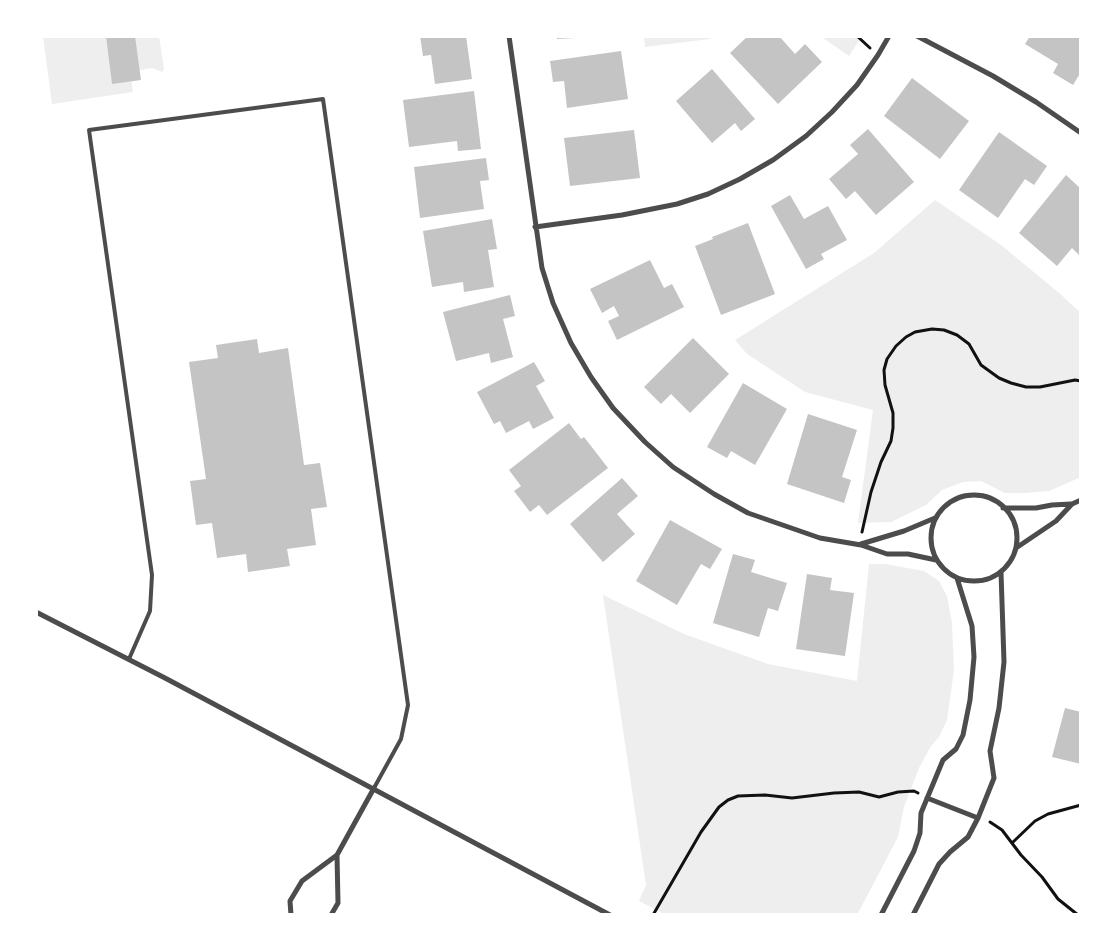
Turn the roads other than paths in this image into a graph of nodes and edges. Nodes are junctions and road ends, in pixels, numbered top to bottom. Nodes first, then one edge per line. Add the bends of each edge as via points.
1 (509, 36) edge
2 (889, 36) edge
3 (916, 36) edge
4 (1081, 133) edge
5 (535, 227) junction
6 (1081, 500) edge
7 (1072, 504) junction
8 (1004, 508) junction
9 (935, 518) junction
10 (860, 545) junction
11 (1016, 548) junction
12 (936, 560) junction
13 (1001, 572) junction
14 (957, 578) junction
15 (36, 612) edge
16 (129, 659) junction
17 (374, 788) junction
18 (927, 798) junction
19 (978, 818) junction
20 (337, 855) junction
21 (291, 915) edge
22 (331, 915) edge
23 (610, 915) edge
24 (880, 915) edge
25 (913, 915) edge

1 - 5 street
2 - 5 street via 857,86 832,112 806,136 740,180 678,204
3 - 4 street via 993,76
5 - 10 street via 542,268 571,344 613,408 645,442 672,467 748,512 820,538
6 - 7 street
7 - 8 street
7 - 11 street via 1056,521
8 - 9 street via 993,500 967,496 954,500
8 - 11 street via 1012,519
9 - 10 street
9 - 12 street via 931,539
10 - 12 street via 887,554 908,554
11 - 13 street
12 - 14 street
13 - 14 street via 980,581
13 - 19 street via 1004,662 990,751 994,778
14 - 18 street via 972,626 974,657 970,700 963,735 956,749 943,760
15 - 16 street
16 - 17 street
16 - 17 lane via 150,612 152,576 89,130 322,99 408,705 401,739
17 - 20 street
17 - 23 street
18 - 19 street
18 - 24 street via 914,851
19 - 25 street via 968,837 939,864
20 - 21 street via 302,881 290,902
20 - 22 street via 338,903

